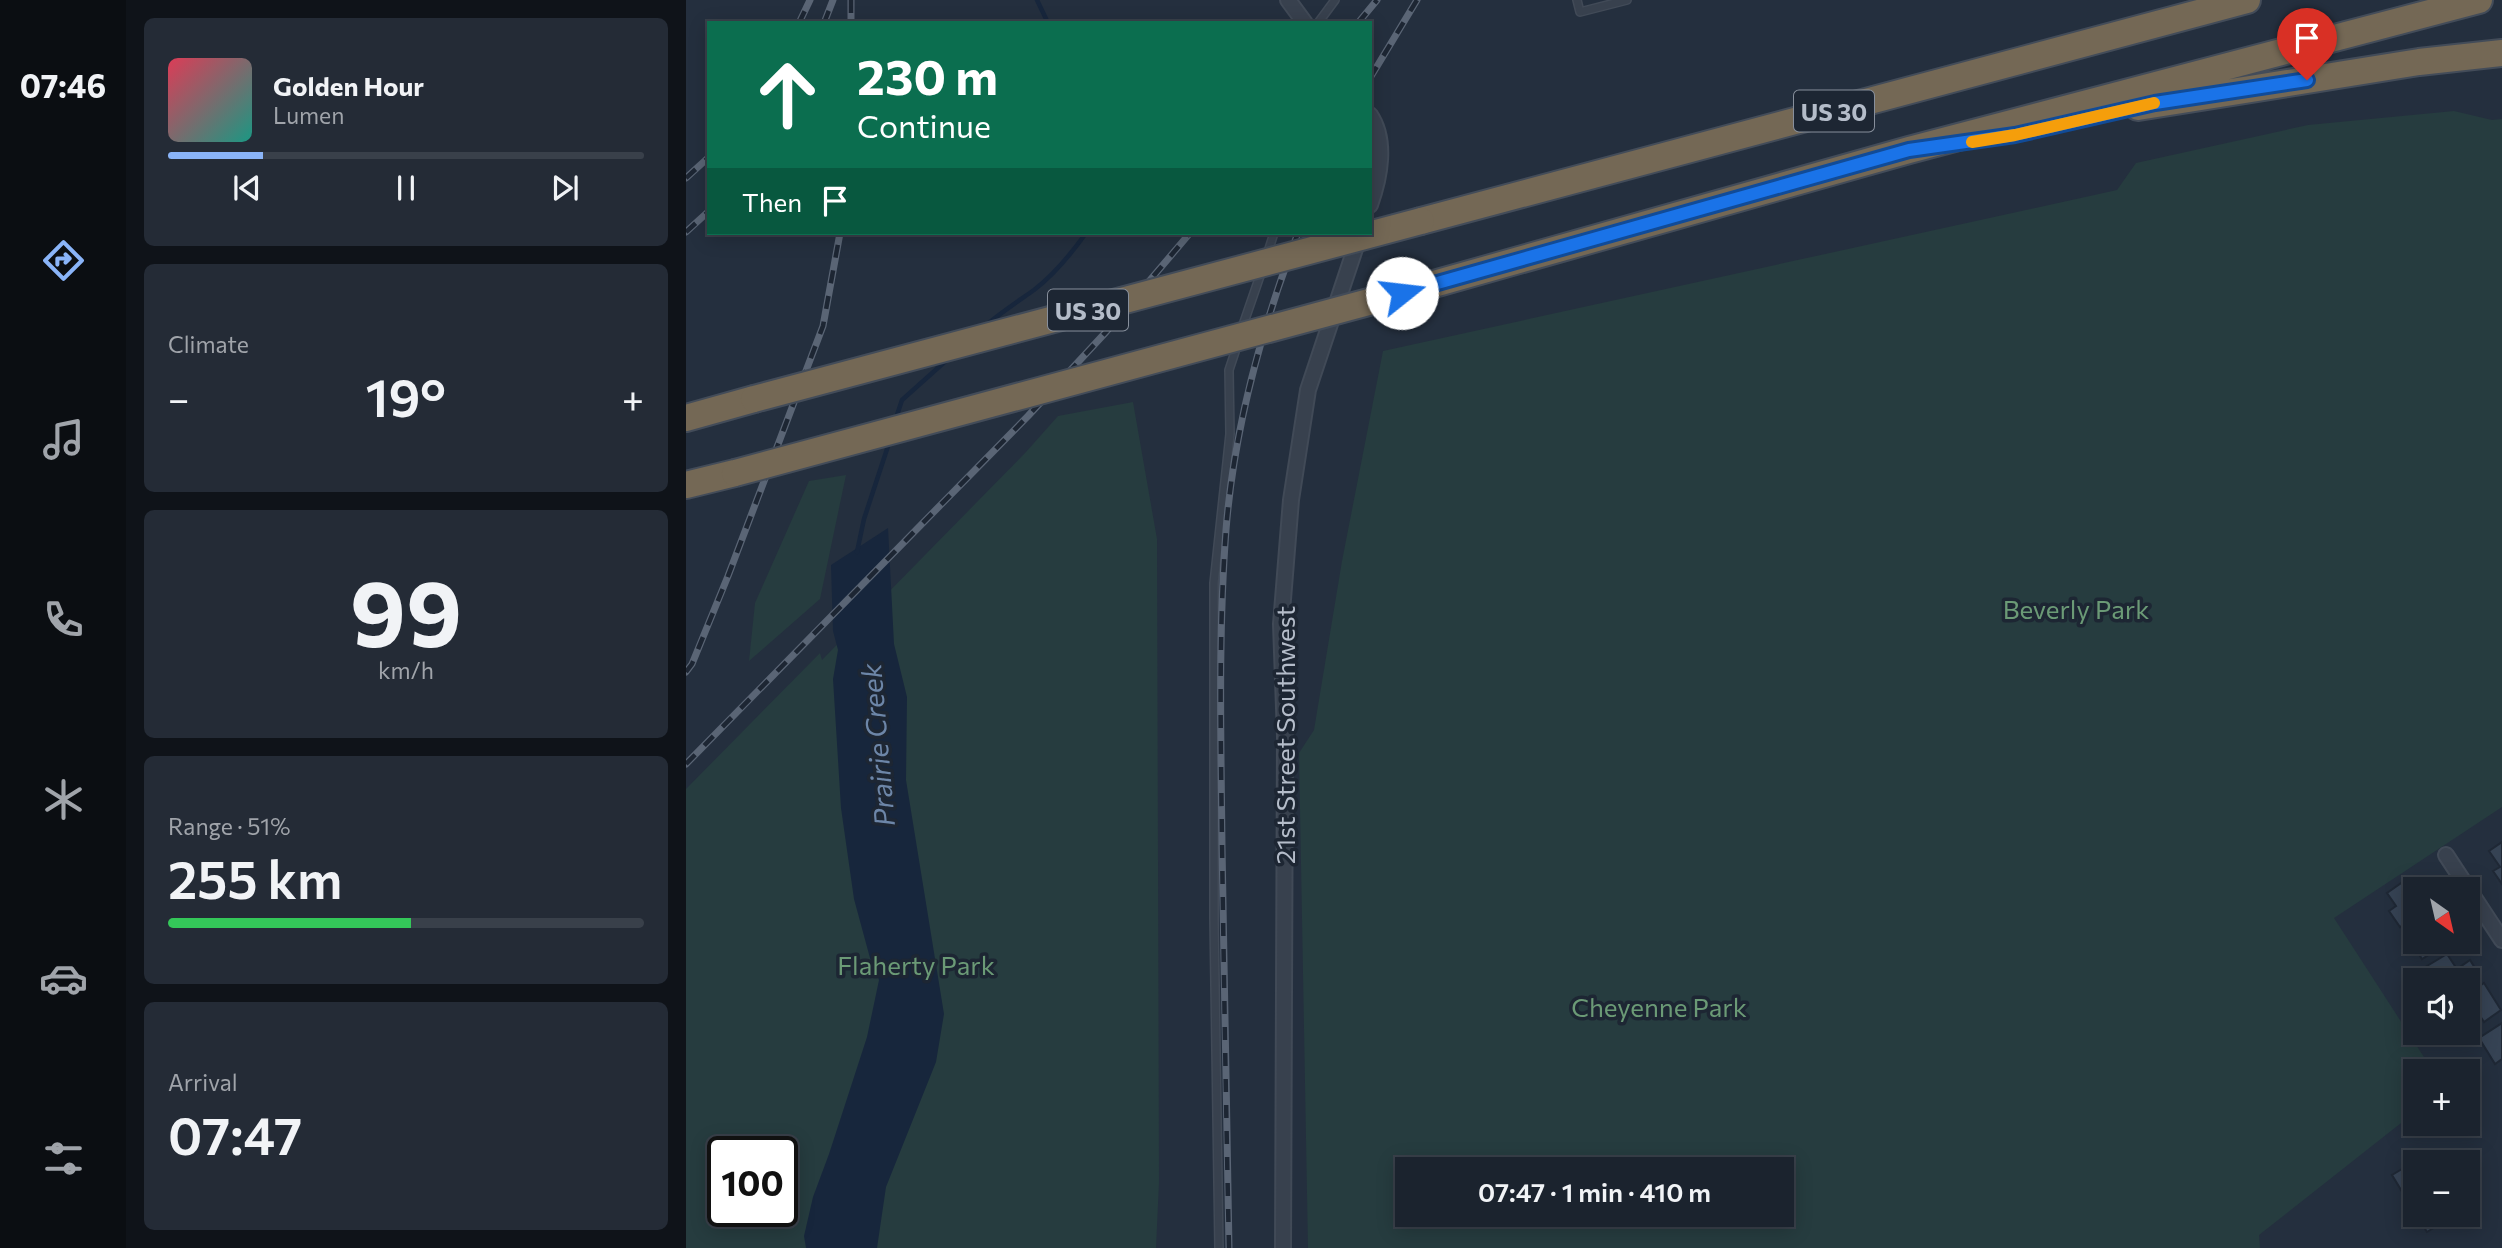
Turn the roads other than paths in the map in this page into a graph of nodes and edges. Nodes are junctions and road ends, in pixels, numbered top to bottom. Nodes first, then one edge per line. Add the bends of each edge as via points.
1 (1288, 0) edge
2 (1335, 0) edge
3 (1577, 0) edge
4 (1627, 0) edge
5 (2192, 0) edge
6 (2248, 0) edge
7 (2479, 0) edge
8 (1304, 21) edge
9 (1319, 21) edge
10 (2502, 53) edge
11 (2000, 66) junction
12 (1372, 118) edge
13 (1909, 150) junction
14 (1372, 199) edge
15 (1372, 234) edge
16 (1273, 235) edge
17 (1360, 235) edge
18 (1369, 235) edge
19 (686, 418) edge
20 (686, 485) edge
21 (2446, 855) dead end
22 (2501, 937) edge
23 (1219, 1248) edge
24 (1283, 1248) edge

1 - 8 street
2 - 9 lane
3 - 4 lane via 1580,12
5 - 11 highway
6 - 11 highway, US 30
7 - 13 highway, US 30
10 - 13 highway via 2155,103 2015,135
11 - 15 highway, US 30, bridge
12 - 14 street via 1380,155
13 - 20 highway, US 30, bridge via 1402,293
16 - 23 lane via 1229,370 1230,434 1214,583
17 - 24 street, 21st Street Southwest via 1308,390 1291,500 1281,624 1285,736
18 - 19 highway, US 30, bridge
21 - 22 street

